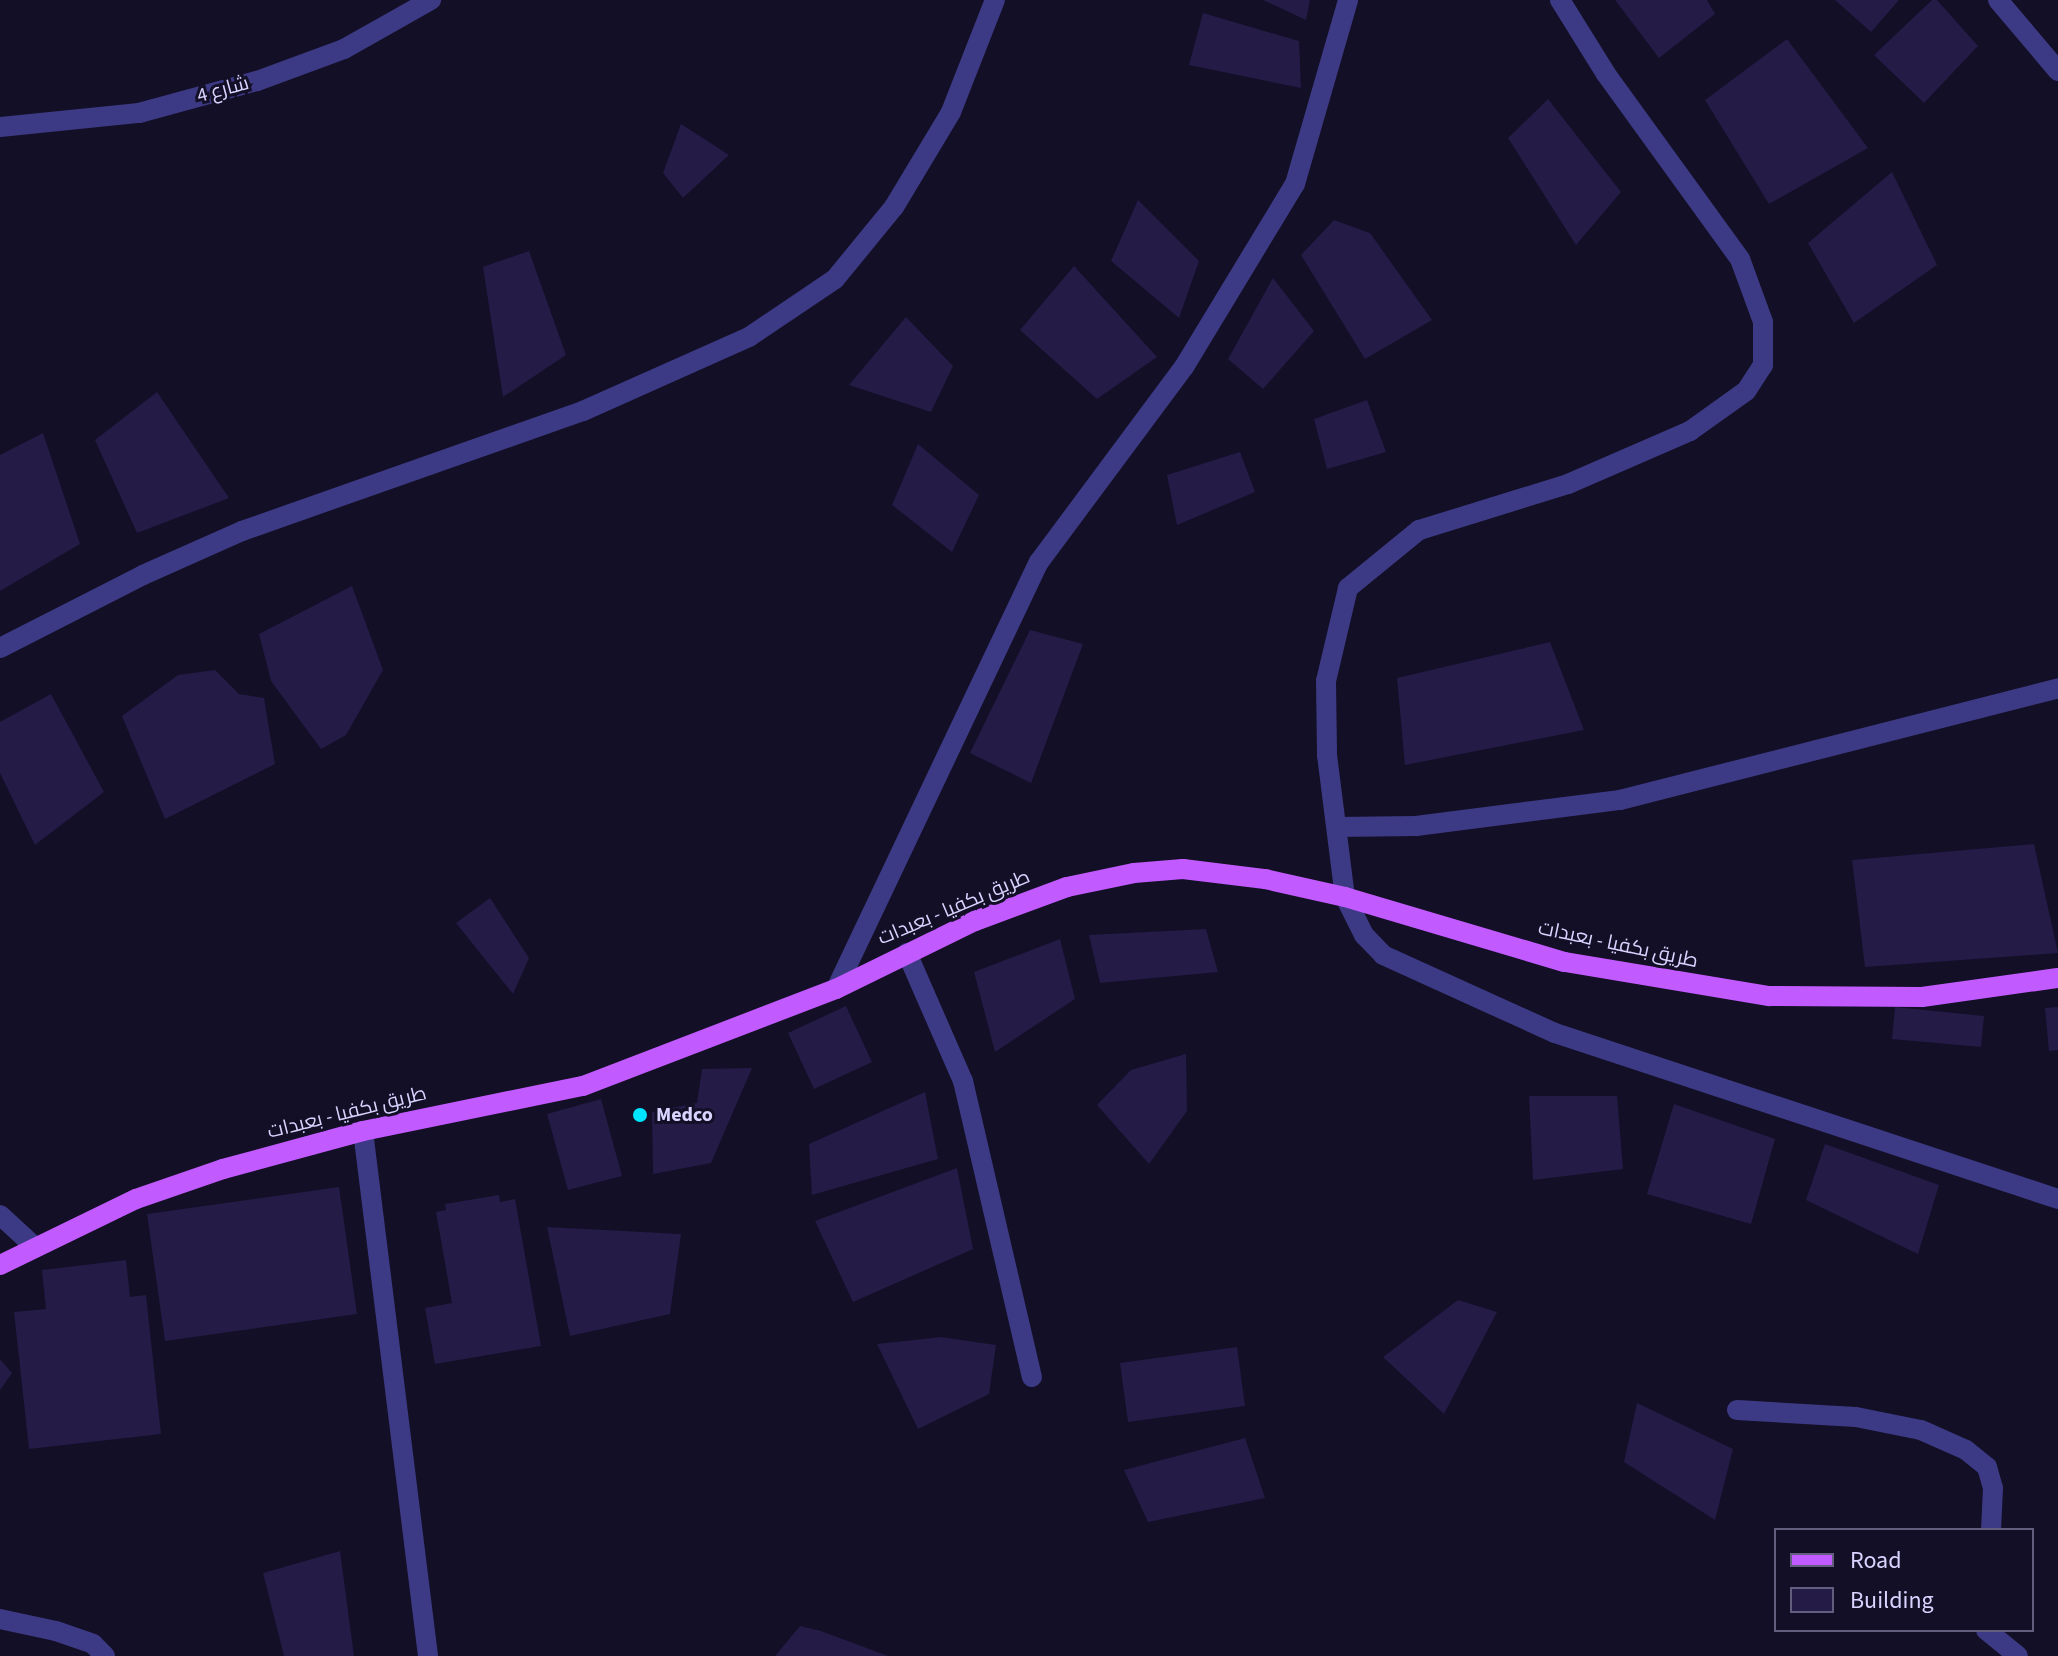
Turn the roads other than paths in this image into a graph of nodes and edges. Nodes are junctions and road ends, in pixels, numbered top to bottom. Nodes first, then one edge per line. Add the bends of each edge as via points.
1 (431, 0) edge
2 (995, 0) edge
3 (1348, 0) edge
4 (1560, 0) edge
5 (1998, 0) edge
6 (2058, 71) edge
7 (0, 127) edge
8 (0, 648) edge
9 (2058, 688) edge
10 (1337, 827) junction
11 (1345, 897) junction
12 (907, 953) junction
13 (2058, 978) edge
14 (836, 989) junction
15 (363, 1131) junction
16 (2058, 1199) edge
17 (0, 1215) edge
18 (34, 1246) junction
19 (0, 1265) edge
20 (1032, 1377) dead end
21 (1737, 1410) dead end
22 (1991, 1528) edge
23 (0, 1619) edge
24 (1988, 1632) edge
25 (105, 1656) edge
26 (428, 1656) edge
27 (2018, 1656) edge

1 - 7 street, شارع 4 via 344,49 257,81 139,113
2 - 8 street via 951,112 894,207 835,279 749,337 583,411 242,531
3 - 14 street via 1295,184 1192,355 1039,562
4 - 10 street via 1606,74 1740,259 1763,322 1763,365 1746,391 1690,431 1568,484 1419,530 1348,588 1326,681 1327,755
5 - 6 street
9 - 10 street via 1620,800 1416,826
10 - 11 street
11 - 12 main road, طريق بكفيا - بعبدات via 1183,869 1134,873 1067,887
11 - 13 main road, طريق بكفيا - بعبدات via 1565,962 1769,996 1922,997
11 - 16 street via 1364,935 1383,955 1555,1033
12 - 14 main road, طريق بكفيا - بعبدات
12 - 20 street via 963,1081
14 - 15 main road, طريق بكفيا - بعبدات via 583,1086
15 - 18 main road, طريق بكفيا - بعبدات via 136,1199
15 - 26 street
17 - 18 street
18 - 19 main road, طريق بكفيا - بعبدات
21 - 22 street via 1856,1417 1921,1430 1966,1450 1987,1467 1993,1488
23 - 25 street via 93,1644
24 - 27 street

